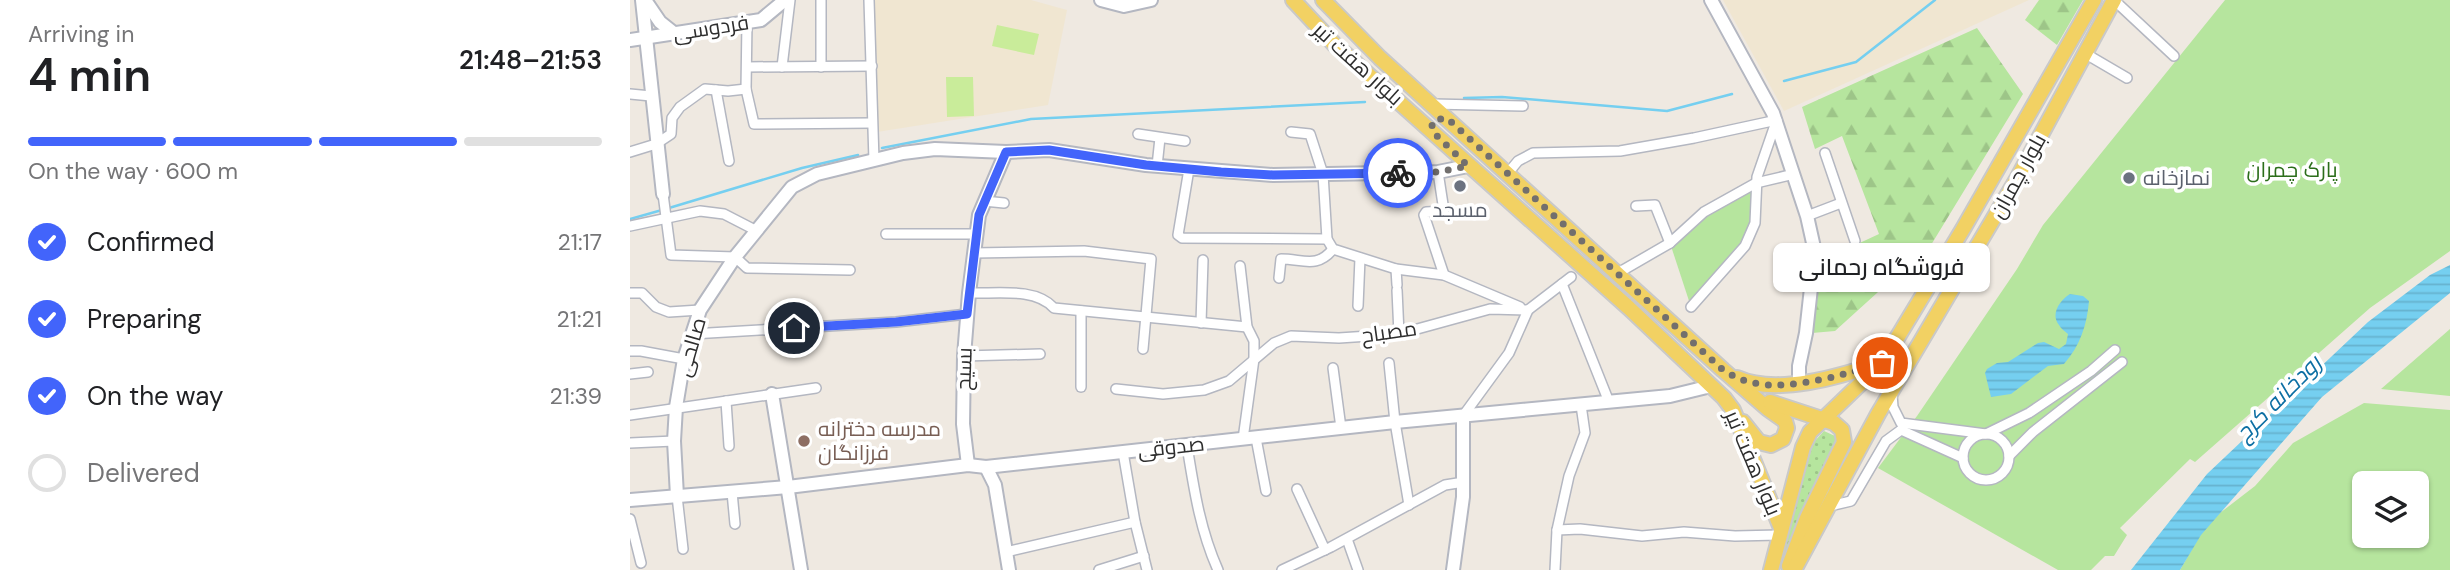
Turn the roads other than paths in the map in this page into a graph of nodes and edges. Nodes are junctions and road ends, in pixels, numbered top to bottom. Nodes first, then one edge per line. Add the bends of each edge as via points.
1 (643, 0) edge
2 (787, 0) edge
3 (821, 0) edge
4 (869, 0) edge
5 (1101, 0) edge
6 (1293, 0) edge
7 (1323, 0) edge
8 (1712, 0) edge
9 (2094, 0) edge
10 (2114, 0) edge
11 (1148, 1) edge
12 (747, 22) junction
13 (675, 34) junction
14 (646, 38) junction
15 (630, 40) edge
16 (2086, 54) junction
17 (2174, 56) dead end
18 (872, 66) junction
19 (782, 67) junction
20 (821, 67) junction
21 (747, 68) junction
22 (2127, 78) dead end
23 (746, 89) junction
24 (716, 90) junction
25 (630, 94) edge
26 (651, 96) junction
27 (1431, 103) junction
28 (1523, 106) dead end
29 (1415, 115) junction
30 (1447, 118) junction
31 (1777, 120) junction
32 (872, 123) junction
33 (1292, 132) dead end
34 (1433, 132) junction
35 (1138, 134) dead end
36 (1160, 138) junction
37 (1185, 141) dead end
38 (656, 144) junction
39 (630, 152) edge
40 (1006, 152) junction
41 (1825, 153) dead end
42 (729, 160) dead end
43 (874, 161) junction
44 (1157, 166) junction
45 (1468, 166) junction
46 (1189, 169) junction
47 (1438, 172) junction
48 (1508, 173) junction
49 (1323, 174) junction
50 (1794, 174) junction
51 (1756, 184) junction
52 (663, 194) joint
53 (984, 201) junction
54 (1004, 203) dead end
55 (1841, 204) junction
56 (1636, 206) dead end
57 (1807, 216) junction
58 (667, 217) junction
59 (630, 226) edge
60 (757, 232) junction
61 (886, 234) dead end
62 (977, 234) junction
63 (1327, 239) junction
64 (1855, 241) dead end
65 (1670, 243) junction
66 (1333, 249) junction
67 (974, 253) junction
68 (735, 257) junction
69 (1360, 258) junction
70 (1203, 260) dead end
71 (1240, 266) dead end
72 (850, 270) dead end
73 (1396, 270) junction
74 (1618, 273) junction
75 (1444, 275) junction
76 (1571, 277) dead end
77 (1279, 278) dead end
78 (1562, 284) junction
79 (630, 293) edge
80 (969, 293) junction
81 (1358, 306) dead end
82 (1691, 307) dead end
83 (700, 310) junction
84 (1528, 310) junction
85 (1081, 311) junction
86 (967, 314) junction
87 (1148, 318) junction
88 (1201, 323) junction
89 (1247, 327) junction
90 (692, 334) junction
91 (1399, 334) junction
92 (1143, 349) dead end
93 (2115, 350) dead end
94 (630, 351) edge
95 (1040, 354) dead end
96 (964, 356) junction
97 (684, 359) junction
98 (1254, 359) junction
99 (2122, 362) dead end
100 (1389, 363) dead end
101 (1882, 363) junction
102 (1334, 368) dead end
103 (1723, 370) junction
104 (648, 372) dead end
105 (630, 374) edge
106 (1799, 382) junction
107 (1711, 386) junction
108 (1081, 387) dead end
109 (816, 388) dead end
110 (1116, 389) dead end
111 (1892, 391) junction
112 (772, 394) junction
113 (1752, 396) junction
114 (726, 401) junction
115 (1609, 402) junction
116 (1581, 405) junction
117 (676, 407) junction
118 (1733, 410) junction
119 (630, 415) edge
120 (1463, 416) junction
121 (1823, 421) junction
122 (1395, 422) junction
123 (1901, 427) junction
124 (1340, 428) junction
125 (1986, 434) junction
126 (1250, 438) junction
127 (674, 442) junction
128 (630, 443) edge
129 (729, 446) dead end
130 (1186, 446) junction
131 (1123, 453) junction
132 (2009, 456) junction
133 (1963, 458) junction
134 (1025, 463) junction
135 (968, 465) junction
136 (986, 467) junction
137 (1464, 482) junction
138 (995, 485) junction
139 (788, 487) junction
140 (1297, 489) dead end
141 (1266, 491) dead end
142 (732, 492) junction
143 (677, 496) junction
144 (630, 500) edge
145 (1409, 505) junction
146 (1830, 506) junction
147 (630, 519) edge
148 (1135, 522) junction
149 (735, 524) dead end
150 (1557, 530) junction
151 (1780, 532) junction
152 (632, 538) edge
153 (1347, 538) junction
154 (683, 549) dead end
155 (1325, 550) junction
156 (1006, 552) junction
157 (1144, 556) junction
158 (641, 563) dead end
159 (801, 570) edge
160 (1009, 570) edge
161 (1099, 570) edge
162 (1147, 570) edge
163 (1218, 570) edge
164 (1282, 570) edge
165 (1359, 570) edge
166 (1453, 570) edge
167 (1555, 570) edge
168 (1771, 570) edge
169 (1787, 570) edge
170 (1794, 570) edge

1 - 13 street
1 - 14 street
2 - 12 street, فردوسی via 761,20
2 - 19 street
3 - 20 street
4 - 18 street
5 - 11 street via 1124,6
6 - 29 main road, بلوار هفت تیر via 1334,44
7 - 27 main road, بلوار هفت تیر
8 - 31 street
9 - 101 main road, بلوار چمران
10 - 16 main road, بلوار چمران
10 - 17 street
12 - 13 street, فردوسی
12 - 21 street
13 - 14 street, فردوسی
14 - 15 street, فردوسی
14 - 26 street
16 - 22 street
16 - 111 main road, بلوار چمران
18 - 20 street
18 - 32 street
19 - 20 street
19 - 21 street
21 - 23 street
23 - 24 street
23 - 32 street via 754,124
24 - 38 street via 705,89 680,107 672,118 671,134
24 - 42 street
25 - 26 street
26 - 38 street
27 - 28 street
27 - 29 main road via 1423,116
27 - 30 main road, بلوار هفت تیر
29 - 34 main road, بلوار هفت تیر
30 - 34 main road via 1434,120
30 - 48 main road, بلوار هفت تیر
31 - 48 street via 1620,151 1533,153
31 - 50 street
31 - 51 street
32 - 43 street
33 - 49 street via 1310,134
34 - 45 main road, بلوار هفت تیر
35 - 36 street
36 - 37 street
36 - 44 street
38 - 39 street
38 - 52 street
40 - 43 street via 935,149
40 - 44 street via 1049,150
40 - 53 street, بسیح
41 - 55 street
43 - 60 street, صالحی via 817,174 792,187
44 - 46 street
45 - 47 street
45 - 107 main road, بلوار هفت تیر
46 - 49 street
46 - 63 street via 1180,237
47 - 49 street
47 - 75 street via 1444,211 1424,215
48 - 74 main road, بلوار هفت تیر
49 - 63 street
50 - 51 street
50 - 57 street
51 - 65 street via 1704,212
51 - 82 street via 1755,223 1745,246
52 - 58 street
53 - 54 street
53 - 62 street, بسیح
55 - 57 street
55 - 64 street
56 - 65 street via 1654,205
57 - 106 street via 1815,252
58 - 59 street
58 - 60 street via 700,211 724,214
58 - 68 street via 671,254
60 - 68 street, صالحی
61 - 62 street
62 - 67 street, بسیح
63 - 66 street
65 - 74 street
66 - 69 street
66 - 77 street via 1318,262 1281,258
67 - 80 street, بسیح
67 - 87 street via 1084,251 1149,258
68 - 72 street via 747,268
68 - 83 street, صالحی
69 - 73 street
69 - 81 street
70 - 88 street
71 - 89 street
73 - 75 street
73 - 91 street
74 - 103 main road, بلوار هفت تیر
75 - 84 street
76 - 78 street
78 - 84 street
78 - 115 street
79 - 83 street via 642,293 656,307 670,312
80 - 85 street via 1035,296 1054,308
80 - 86 street, بسیح
83 - 90 street, صالحی
84 - 91 street, مصباح via 1490,309
84 - 120 street via 1509,353
85 - 87 street
85 - 108 street
86 - 90 street
86 - 96 street, بسیح
87 - 88 street
87 - 92 street
88 - 89 street
89 - 98 street via 1254,341
90 - 97 street, صالحی
91 - 98 street, مصباح via 1291,336
93 - 125 street via 2029,412
94 - 97 street
95 - 96 street
96 - 135 street, بسیح
97 - 117 street, صالحی
98 - 110 street, مصباح via 1229,381 1204,390 1163,394
98 - 126 street
99 - 132 street
100 - 122 street
101 - 106 main road, بلوار هفت تیر via 1841,376
101 - 121 main road, بلوار چمران
102 - 124 street
103 - 106 main road, بلوار هفت تیر via 1757,384
103 - 113 main road, بلوار هفت تیر
104 - 105 street
107 - 115 street, صدوقی via 1670,396
107 - 118 main road, بلوار هفت تیر
109 - 112 street
111 - 123 street
111 - 146 main road, بلوار چمران
112 - 114 street
112 - 139 street
113 - 118 main road, بلوار هفت تیر via 1785,421 1783,439 1771,445 1759,442
113 - 121 main road
114 - 117 street
114 - 129 street
115 - 116 street, صدوقی
116 - 120 street, صدوقی
116 - 150 street via 1585,433
117 - 119 street
117 - 127 street, صالحی
118 - 151 main road, بلوار هفت تیر
120 - 122 street, صدوقی
120 - 137 street
121 - 151 main road, بلوار چمران via 1802,447
121 - 169 main road via 1842,430 1843,442
122 - 124 street, صدوقی
122 - 145 street
123 - 125 street
123 - 133 street
123 - 146 street via 1886,441 1851,502
124 - 126 street, صدوقی
125 - 132 street via 1999,438
125 - 133 street via 1967,444
126 - 130 street, صدوقی
126 - 141 street
127 - 128 street
127 - 143 street, صالحی
130 - 131 street, صدوقی
130 - 163 street via 1206,545
131 - 134 street, صدوقی
131 - 148 street
132 - 133 street via 2001,475 1987,480 1973,476
134 - 136 street, صدوقی
134 - 138 street
135 - 136 street, صدوقی
135 - 139 street, صدوقی
136 - 138 street
137 - 145 street via 1445,485
137 - 166 street
138 - 156 street
139 - 142 street, صدوقی
139 - 159 street
140 - 155 street
142 - 143 street, صدوقی
142 - 149 street
143 - 144 street, صدوقی
143 - 154 street
145 - 153 street
146 - 170 main road, بلوار چمران
147 - 152 street
148 - 156 street
148 - 157 street
150 - 151 street via 1642,536
150 - 167 street
151 - 168 main road
152 - 158 street
153 - 155 street
153 - 165 street
155 - 164 street
156 - 160 street
157 - 161 street
157 - 162 street

